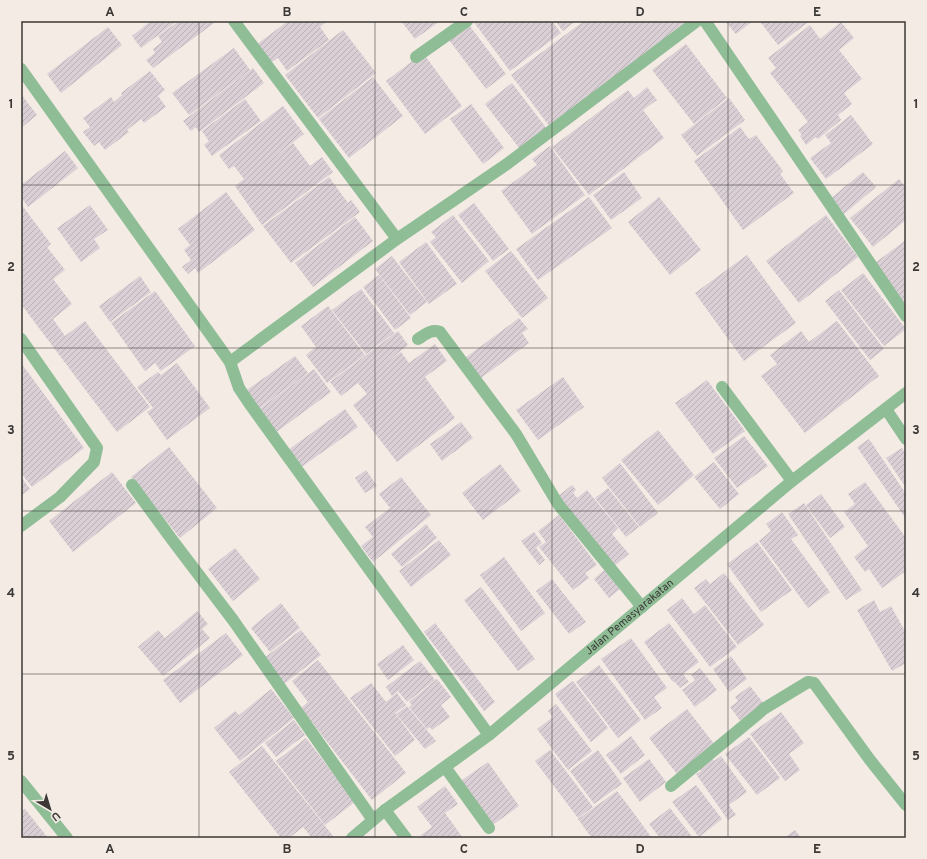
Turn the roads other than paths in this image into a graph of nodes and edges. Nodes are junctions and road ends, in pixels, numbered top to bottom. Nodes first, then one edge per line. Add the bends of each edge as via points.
1 (234, 21) edge
2 (467, 21) edge
3 (697, 21) edge
4 (705, 21) edge
5 (416, 56) dead end
6 (21, 69) edge
7 (397, 239) junction
8 (906, 316) edge
9 (418, 338) dead end
10 (21, 339) edge
11 (230, 362) junction
12 (722, 387) dead end
13 (906, 393) edge
14 (886, 409) junction
15 (906, 439) edge
16 (792, 481) junction
17 (132, 485) dead end
18 (21, 526) edge
19 (642, 606) junction
20 (489, 735) junction
21 (444, 767) junction
22 (21, 781) edge
23 (671, 786) dead end
24 (906, 805) edge
25 (385, 810) junction
26 (373, 820) junction
27 (489, 828) dead end
28 (67, 838) edge
29 (352, 838) edge
30 (406, 838) edge

1 - 7 street
2 - 5 street
3 - 7 street via 507,164
4 - 8 street
6 - 11 street
7 - 11 street
9 - 19 street via 435,330 440,332 516,434 558,504
10 - 18 street via 97,448 94,462 60,497
11 - 20 street via 239,388
12 - 16 street
13 - 14 street, Jalan Pemasyarakatan
14 - 15 street
14 - 16 street, Jalan Pemasyarakatan
16 - 19 street, Jalan Pemasyarakatan
17 - 26 street via 233,620
19 - 20 street, Jalan Pemasyarakatan
20 - 21 street, Jalan Pemasyarakatan
21 - 25 street, Jalan Pemasyarakatan
21 - 27 street
22 - 28 street
23 - 24 street via 765,708 808,682 814,683
25 - 26 street, Jalan Pemasyarakatan
25 - 30 street
26 - 29 street, Jalan Pemasyarakatan

